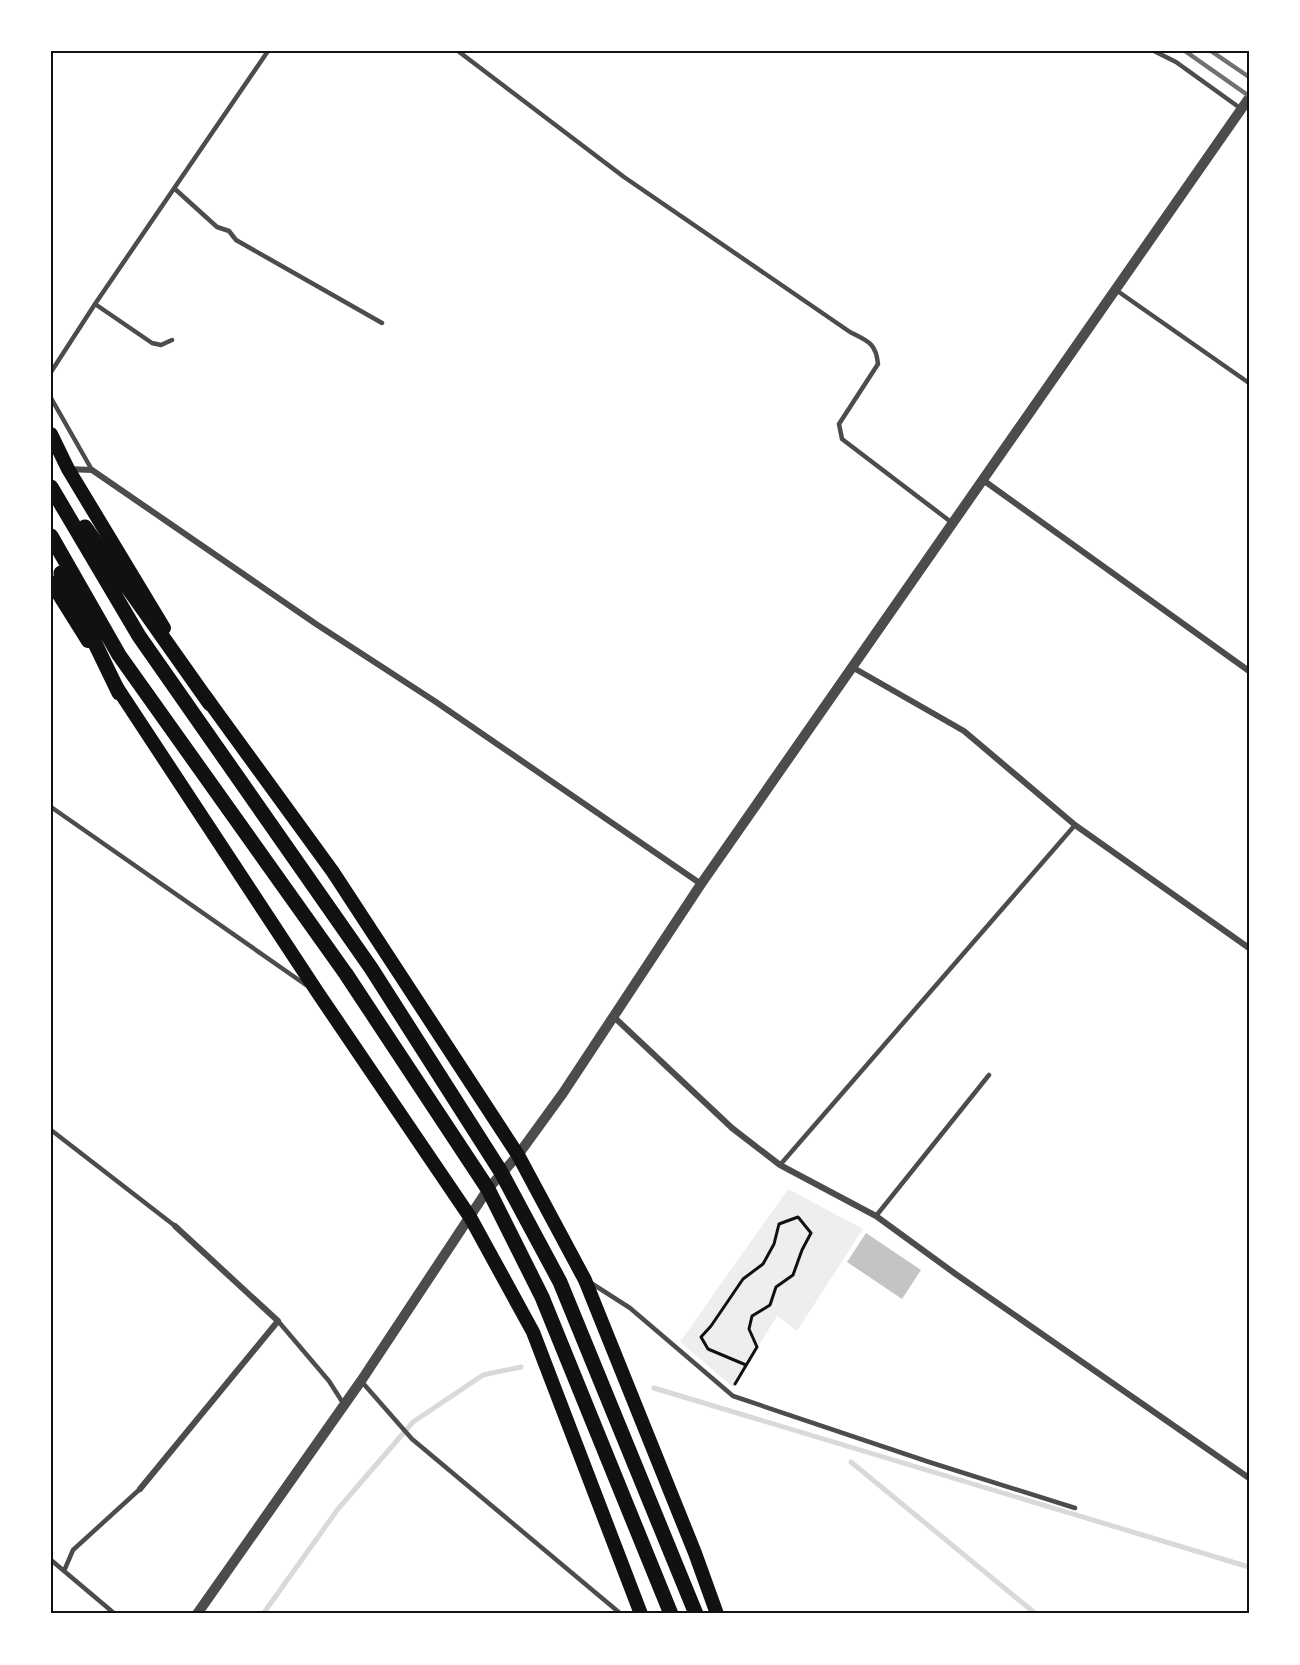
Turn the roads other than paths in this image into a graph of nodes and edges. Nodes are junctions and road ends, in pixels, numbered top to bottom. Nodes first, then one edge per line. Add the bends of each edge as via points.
1 (268, 51) edge
2 (458, 51) edge
3 (1154, 51) edge
4 (1249, 98) edge
5 (1245, 111) edge
6 (175, 189) junction
7 (1115, 289) junction
8 (95, 304) junction
9 (381, 323) dead end
10 (172, 340) dead end
11 (51, 372) edge
12 (1249, 383) edge
13 (51, 398) edge
14 (51, 434) edge
15 (68, 469) junction
16 (93, 470) junction
17 (51, 479) edge
18 (983, 480) junction
19 (51, 487) edge
20 (952, 522) junction
21 (51, 536) edge
22 (51, 552) edge
23 (51, 582) edge
24 (852, 667) junction
25 (1249, 671) edge
26 (120, 693) junction
27 (210, 704) junction
28 (51, 807) edge
29 (1075, 825) junction
30 (701, 884) junction
31 (1249, 948) edge
32 (318, 993) junction
33 (614, 1017) junction
34 (989, 1075) dead end
35 (51, 1130) edge
36 (518, 1155) junction
37 (780, 1165) junction
38 (501, 1172) junction
39 (488, 1189) junction
40 (876, 1216) junction
41 (470, 1217) junction
42 (175, 1226) joint
43 (584, 1278) junction
44 (278, 1321) junction
45 (361, 1381) junction
46 (344, 1404) junction
47 (1249, 1478) edge
48 (140, 1489) joint
49 (1075, 1508) dead end
50 (51, 1560) edge
51 (64, 1571) junction
52 (115, 1614) edge
53 (197, 1614) edge
54 (621, 1614) edge
55 (641, 1614) edge
56 (671, 1614) edge
57 (696, 1614) edge
58 (717, 1614) edge

1 - 6 lane
2 - 20 lane via 624,177 850,333 866,340 876,350 878,364 839,424 842,440
3 - 5 lane
4 - 5 street
5 - 7 street
6 - 8 lane
6 - 9 lane via 236,240
7 - 12 lane
7 - 18 street
8 - 10 lane via 152,343 161,345
8 - 11 lane
13 - 16 lane
14 - 15 main road
15 - 16 street
15 - 27 main road
16 - 30 street
17 - 27 highway
18 - 20 street
18 - 25 street
19 - 38 highway via 139,636 371,968
20 - 24 street
21 - 39 highway via 118,655 346,974
22 - 26 highway
23 - 26 main road
24 - 29 street via 964,732
24 - 30 street
26 - 32 main road
27 - 36 main road via 333,872
28 - 32 lane
29 - 31 street
29 - 37 lane
30 - 33 street
32 - 41 main road
33 - 36 street
33 - 37 street via 732,1128
34 - 40 lane
35 - 42 lane
36 - 38 street
36 - 43 main road
37 - 40 street
38 - 39 street
38 - 57 highway via 560,1282
39 - 41 street
39 - 56 highway via 542,1297
40 - 47 street
41 - 45 street
41 - 55 main road via 533,1332
42 - 44 street
43 - 49 lane via 630,1308 733,1396
43 - 58 main road
44 - 46 lane
44 - 48 street
45 - 46 street
45 - 54 lane via 412,1439
46 - 53 street
48 - 51 lane via 73,1550
50 - 51 lane
51 - 52 lane

